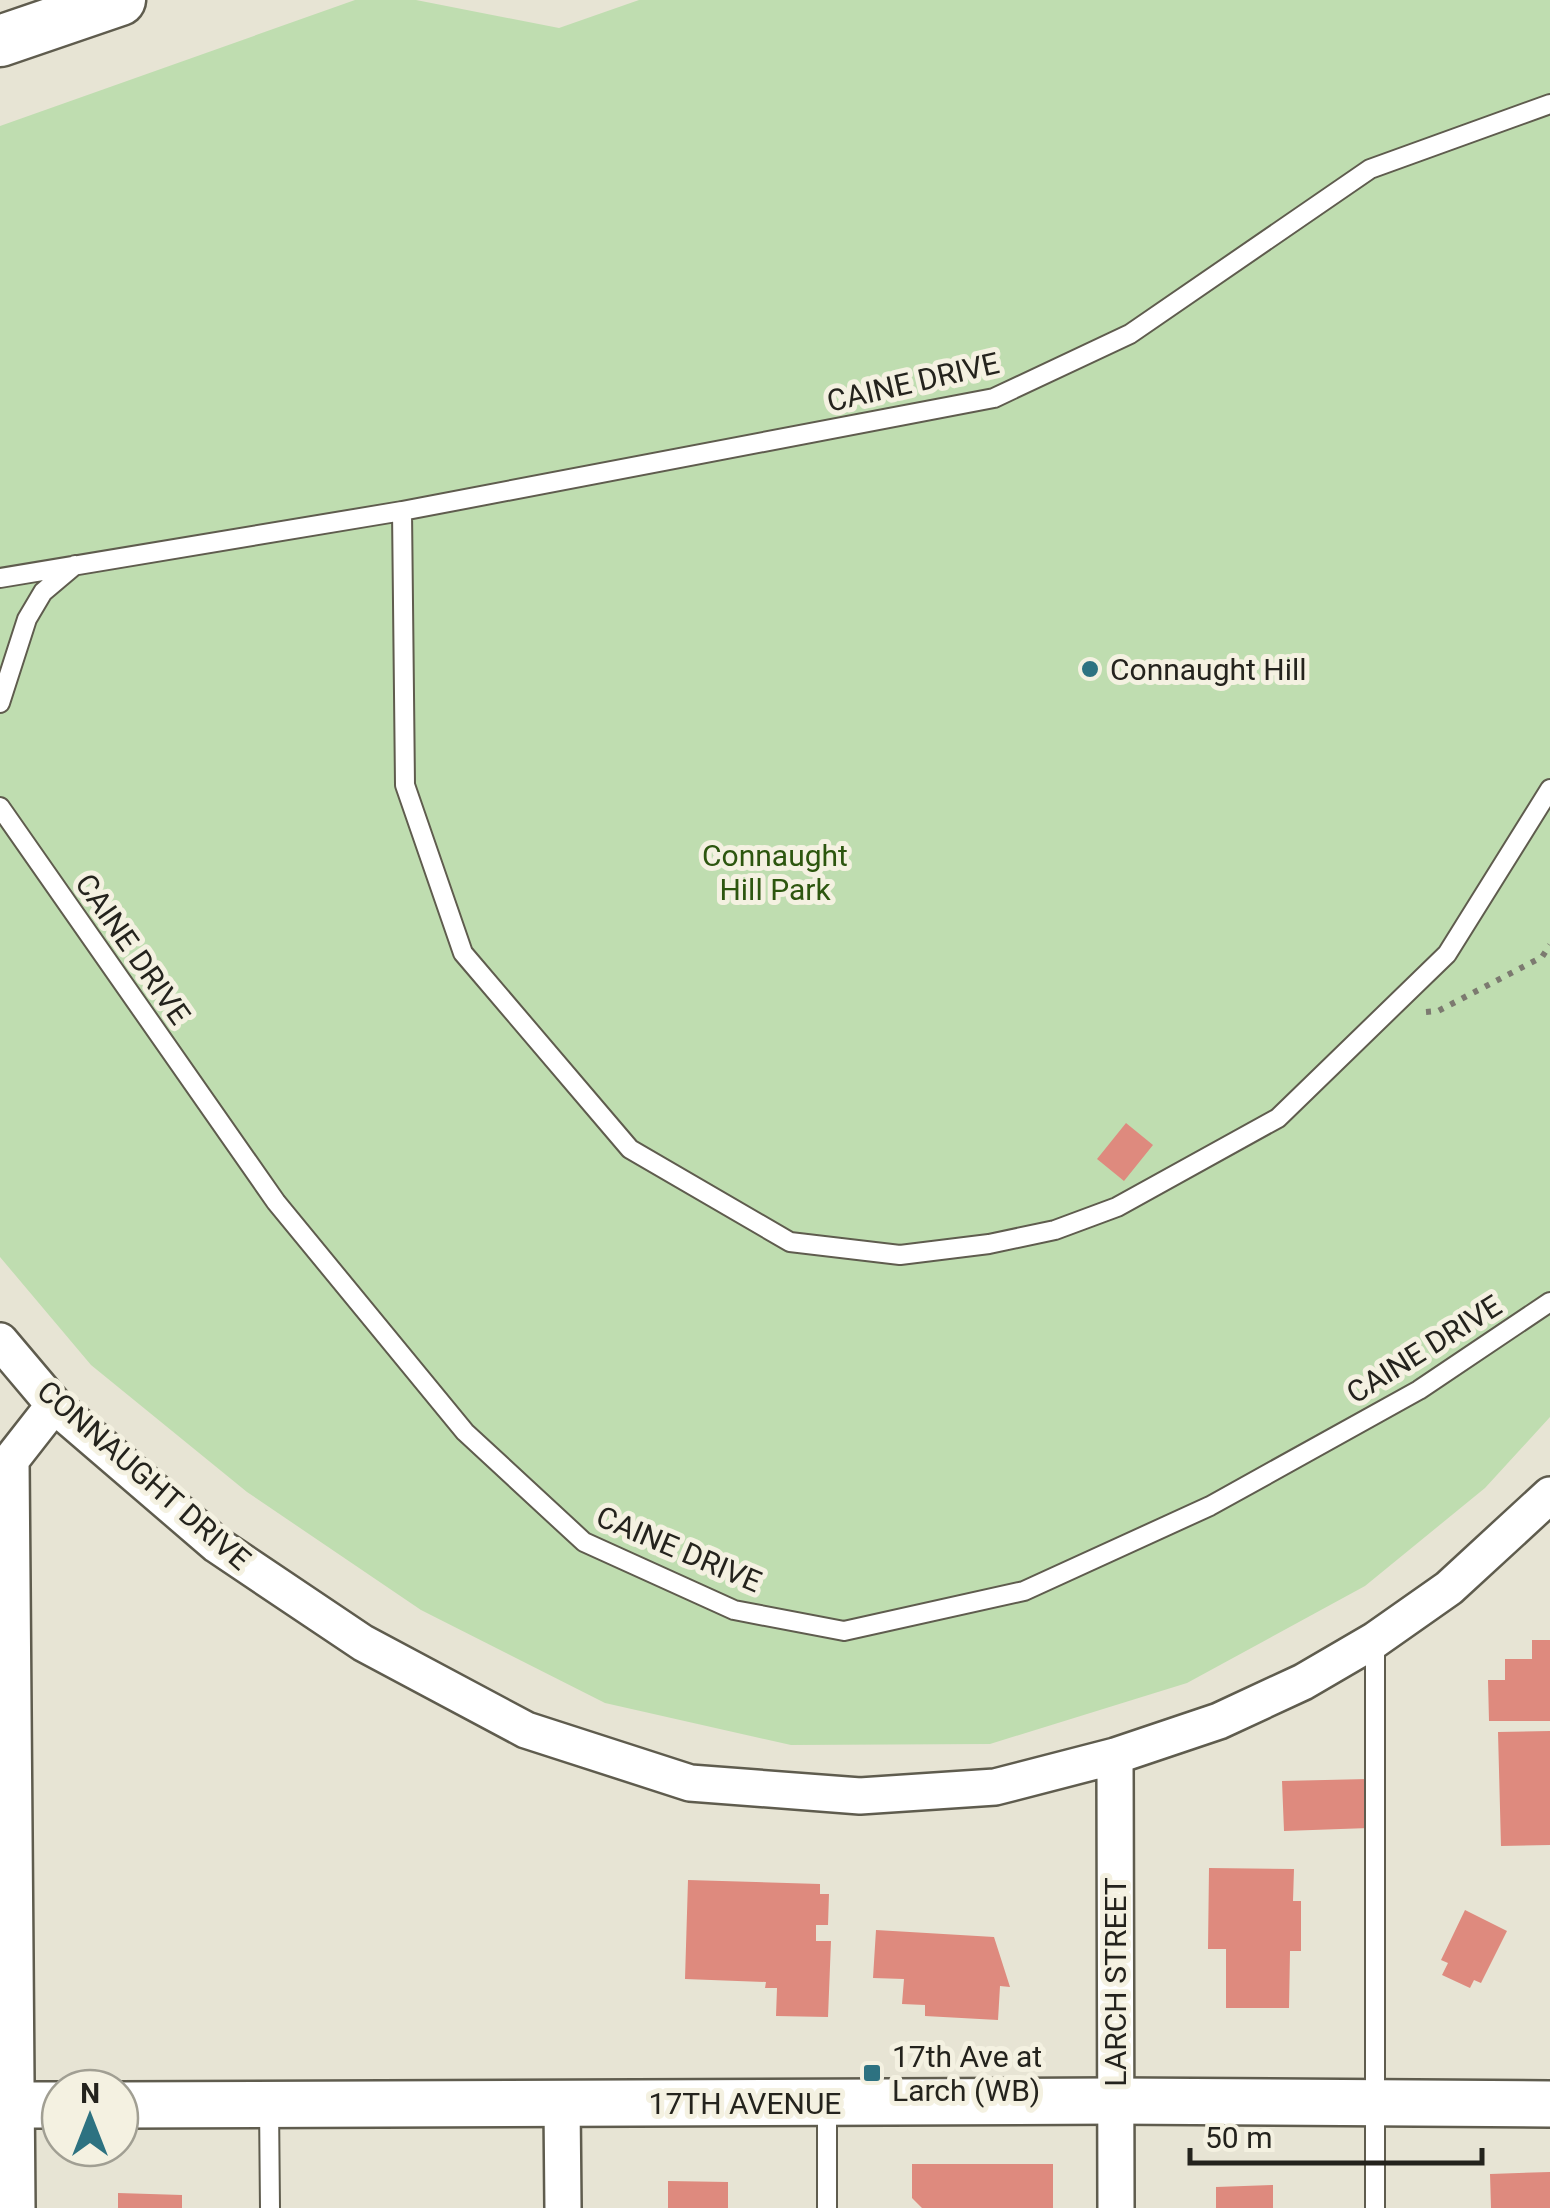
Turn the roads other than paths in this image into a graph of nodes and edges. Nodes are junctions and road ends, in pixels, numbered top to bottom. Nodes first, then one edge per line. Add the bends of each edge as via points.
1 (120, 0) edge
2 (0, 41) edge
3 (1550, 104) edge
4 (402, 510) junction
5 (76, 565) junction
6 (0, 578) edge
7 (0, 704) edge
8 (1550, 789) edge
9 (0, 807) edge
10 (1550, 1302) edge
11 (0, 1341) edge
12 (54, 1405) junction
13 (6, 1459) edge
14 (1550, 1496) edge
15 (1376, 1640) junction
16 (1115, 1756) junction
17 (1115, 2100) junction
18 (1374, 2100) junction
19 (562, 2103) junction
20 (827, 2103) junction
21 (140, 2104) edge
22 (269, 2104) junction
23 (1550, 2104) edge
24 (26, 2105) edge
25 (17, 2208) edge
26 (270, 2208) edge
27 (563, 2208) edge
28 (827, 2208) edge
29 (1116, 2208) edge
30 (1374, 2208) edge

1 - 2 main road
3 - 4 lane, CAINE DRIVE via 1370,169 1130,334 994,398
4 - 5 lane, CAINE DRIVE
4 - 8 lane via 405,786 462,953 630,1149 790,1242 900,1255 1038,1234 1116,1207 1278,1118 1447,954
5 - 6 lane, CAINE DRIVE
5 - 7 lane via 43,592 28,619
9 - 10 lane, CAINE DRIVE via 276,1202 465,1432 584,1542 734,1610 844,1630 1024,1592 1210,1506 1418,1390
11 - 12 street, CONNAUGHT DRIVE
12 - 13 street
12 - 16 street, CONNAUGHT DRIVE via 217,1545 363,1643 526,1730 690,1783 860,1796 995,1787
13 - 24 street
14 - 15 street, CONNAUGHT DRIVE via 1449,1588
15 - 16 street, CONNAUGHT DRIVE via 1219,1721
15 - 18 lane
16 - 17 street, LARCH STREET
17 - 18 street, 17TH AVENUE
17 - 20 street, 17TH AVENUE
17 - 29 street, LARCH STREET
18 - 23 street, 17TH AVENUE
18 - 30 lane
19 - 20 street, 17TH AVENUE
19 - 22 street, 17TH AVENUE
19 - 27 street
20 - 28 lane
21 - 22 street, 17TH AVENUE
22 - 26 lane
24 - 25 street

